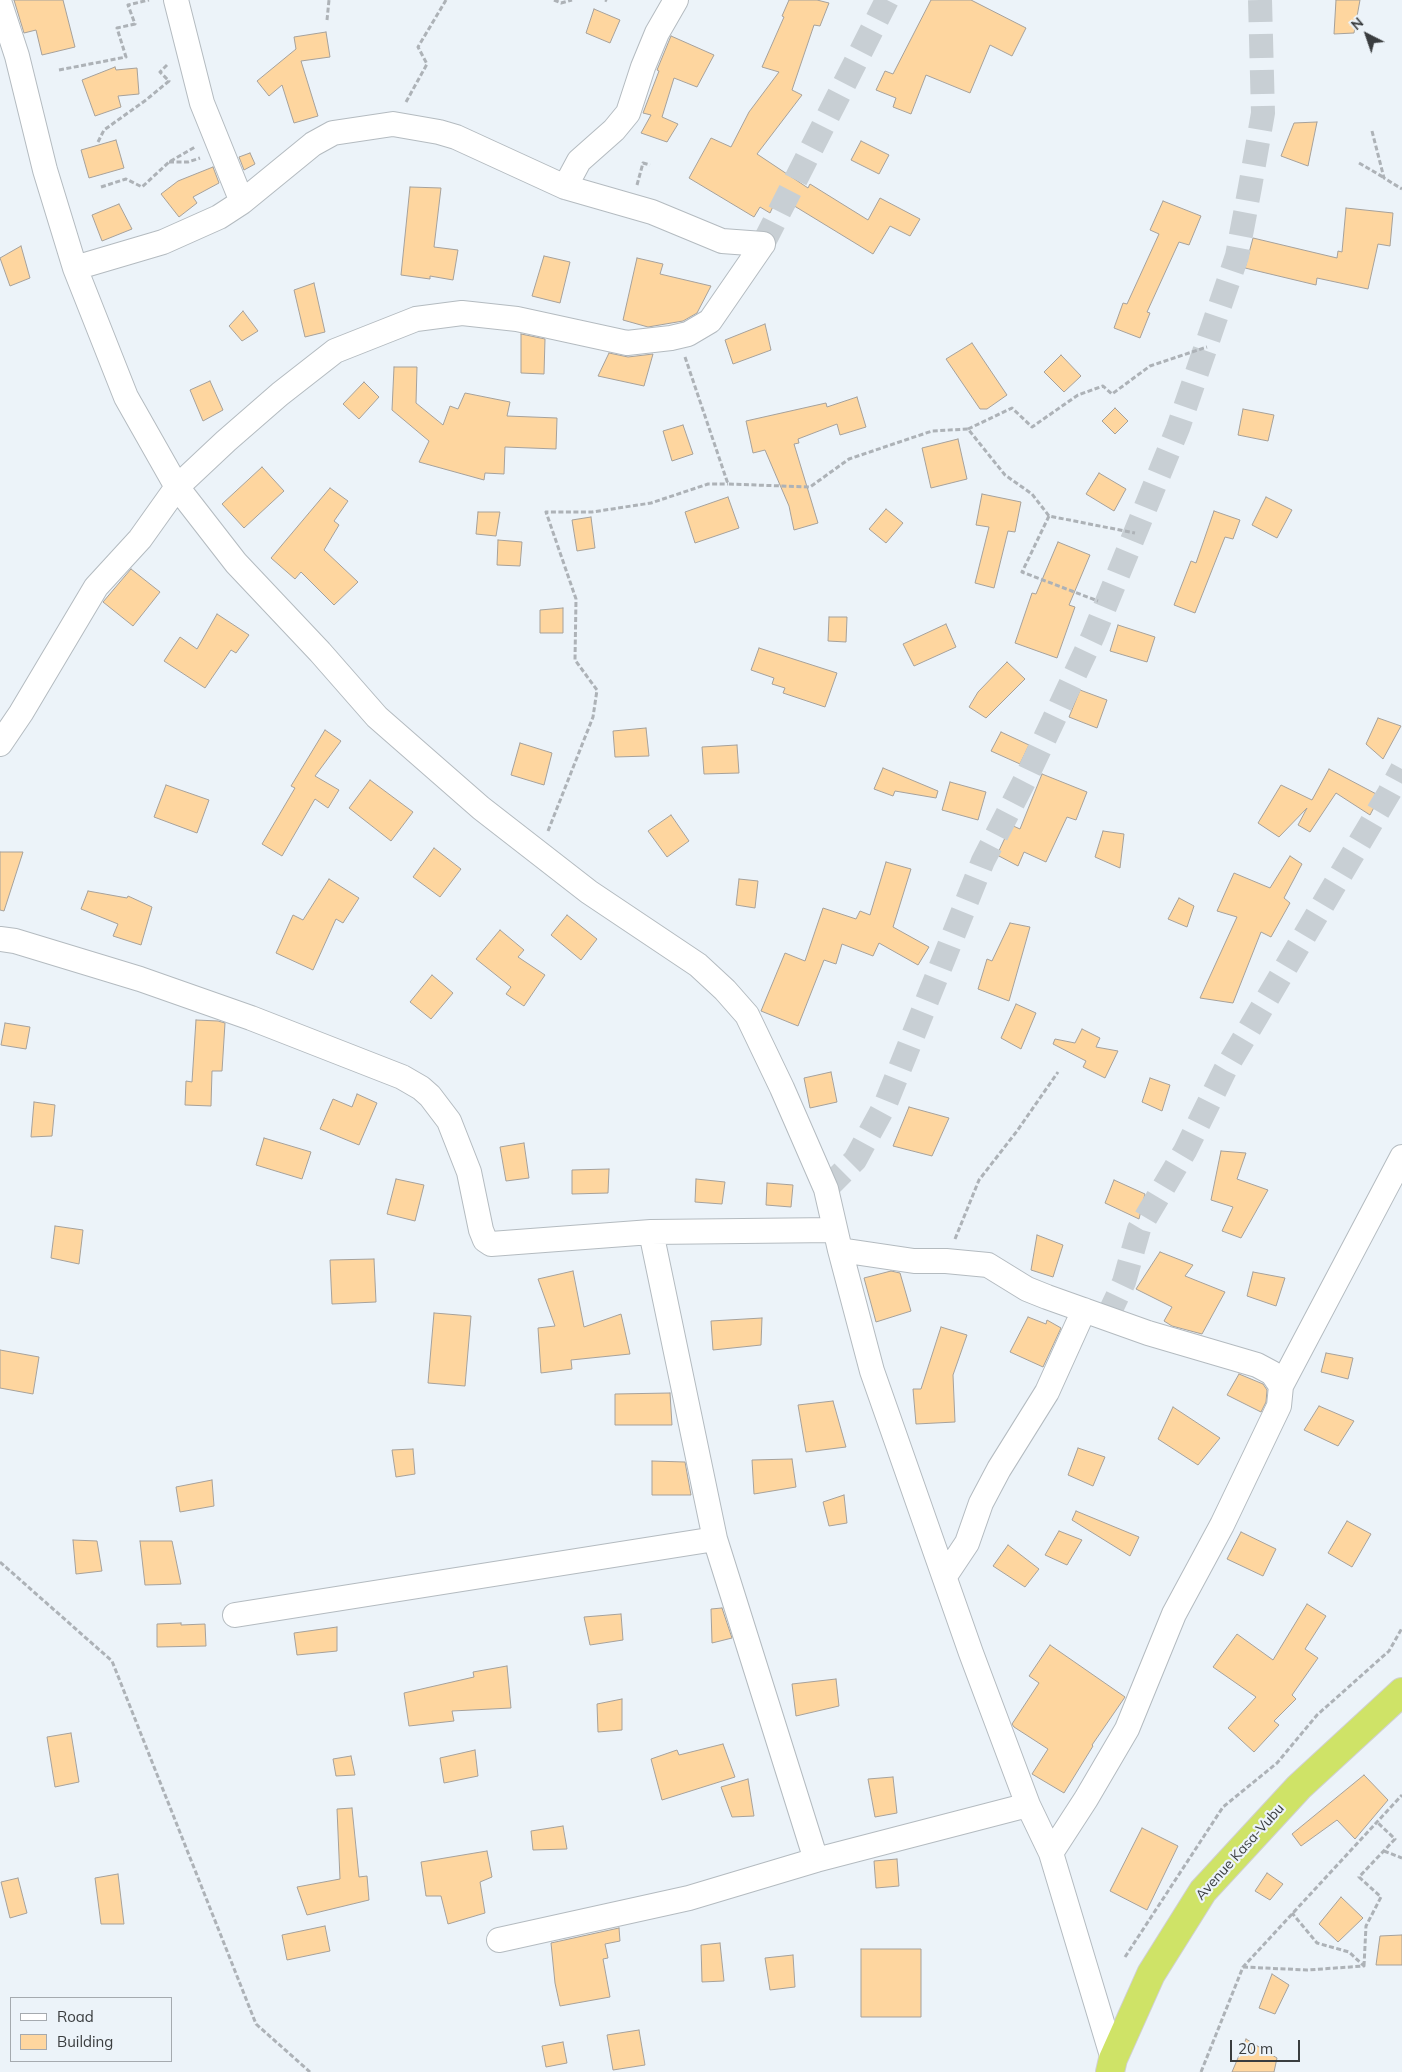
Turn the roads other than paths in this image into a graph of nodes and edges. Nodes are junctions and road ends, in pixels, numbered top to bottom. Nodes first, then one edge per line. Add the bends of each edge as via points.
1 (176, 0) edge
2 (676, 0) edge
3 (0, 4) edge
4 (566, 187) junction
5 (242, 202) junction
6 (75, 268) junction
7 (177, 487) junction
8 (0, 744) edge
9 (0, 939) edge
10 (1402, 1157) edge
11 (651, 1232) junction
12 (837, 1240) junction
13 (1084, 1310) junction
14 (1281, 1386) junction
15 (715, 1539) junction
16 (945, 1576) junction
17 (235, 1615) dead end
18 (1402, 1692) edge
19 (1028, 1805) junction
20 (1051, 1853) junction
21 (816, 1860) junction
22 (500, 1940) dead end
23 (1111, 2066) edge

1 - 5 street via 210,149 228,163
2 - 4 street via 657,33 628,113 580,161
3 - 6 street
4 - 5 street via 456,137 393,124 333,133 313,144
4 - 7 street via 652,212 722,241 762,244 710,321 688,334 628,343 525,321 462,312 416,319 335,351 280,394
5 - 6 street via 219,217 163,242
6 - 7 street via 126,397
7 - 8 street via 140,539 96,587
7 - 12 street via 236,564 377,717 481,808 589,892 698,965 747,1015 826,1189
9 - 11 street via 140,979 250,1018 402,1077 421,1088 449,1121 469,1172 481,1230 485,1240 491,1244
10 - 14 street
11 - 12 street
11 - 15 street
12 - 13 street via 914,1261 946,1260 988,1265 1027,1289
12 - 16 street via 872,1371
13 - 14 street via 1257,1365 1272,1373
13 - 16 street via 1047,1392 999,1469 981,1503 967,1543
14 - 20 street via 1279,1406 1222,1525 1174,1614 1127,1729
15 - 17 street
15 - 21 street
16 - 19 street
18 - 23 highway, Avenue Kasa-Vubu via 1298,1787 1203,1891 1151,1974
19 - 20 street
19 - 21 street
20 - 23 street
21 - 22 street via 689,1898

